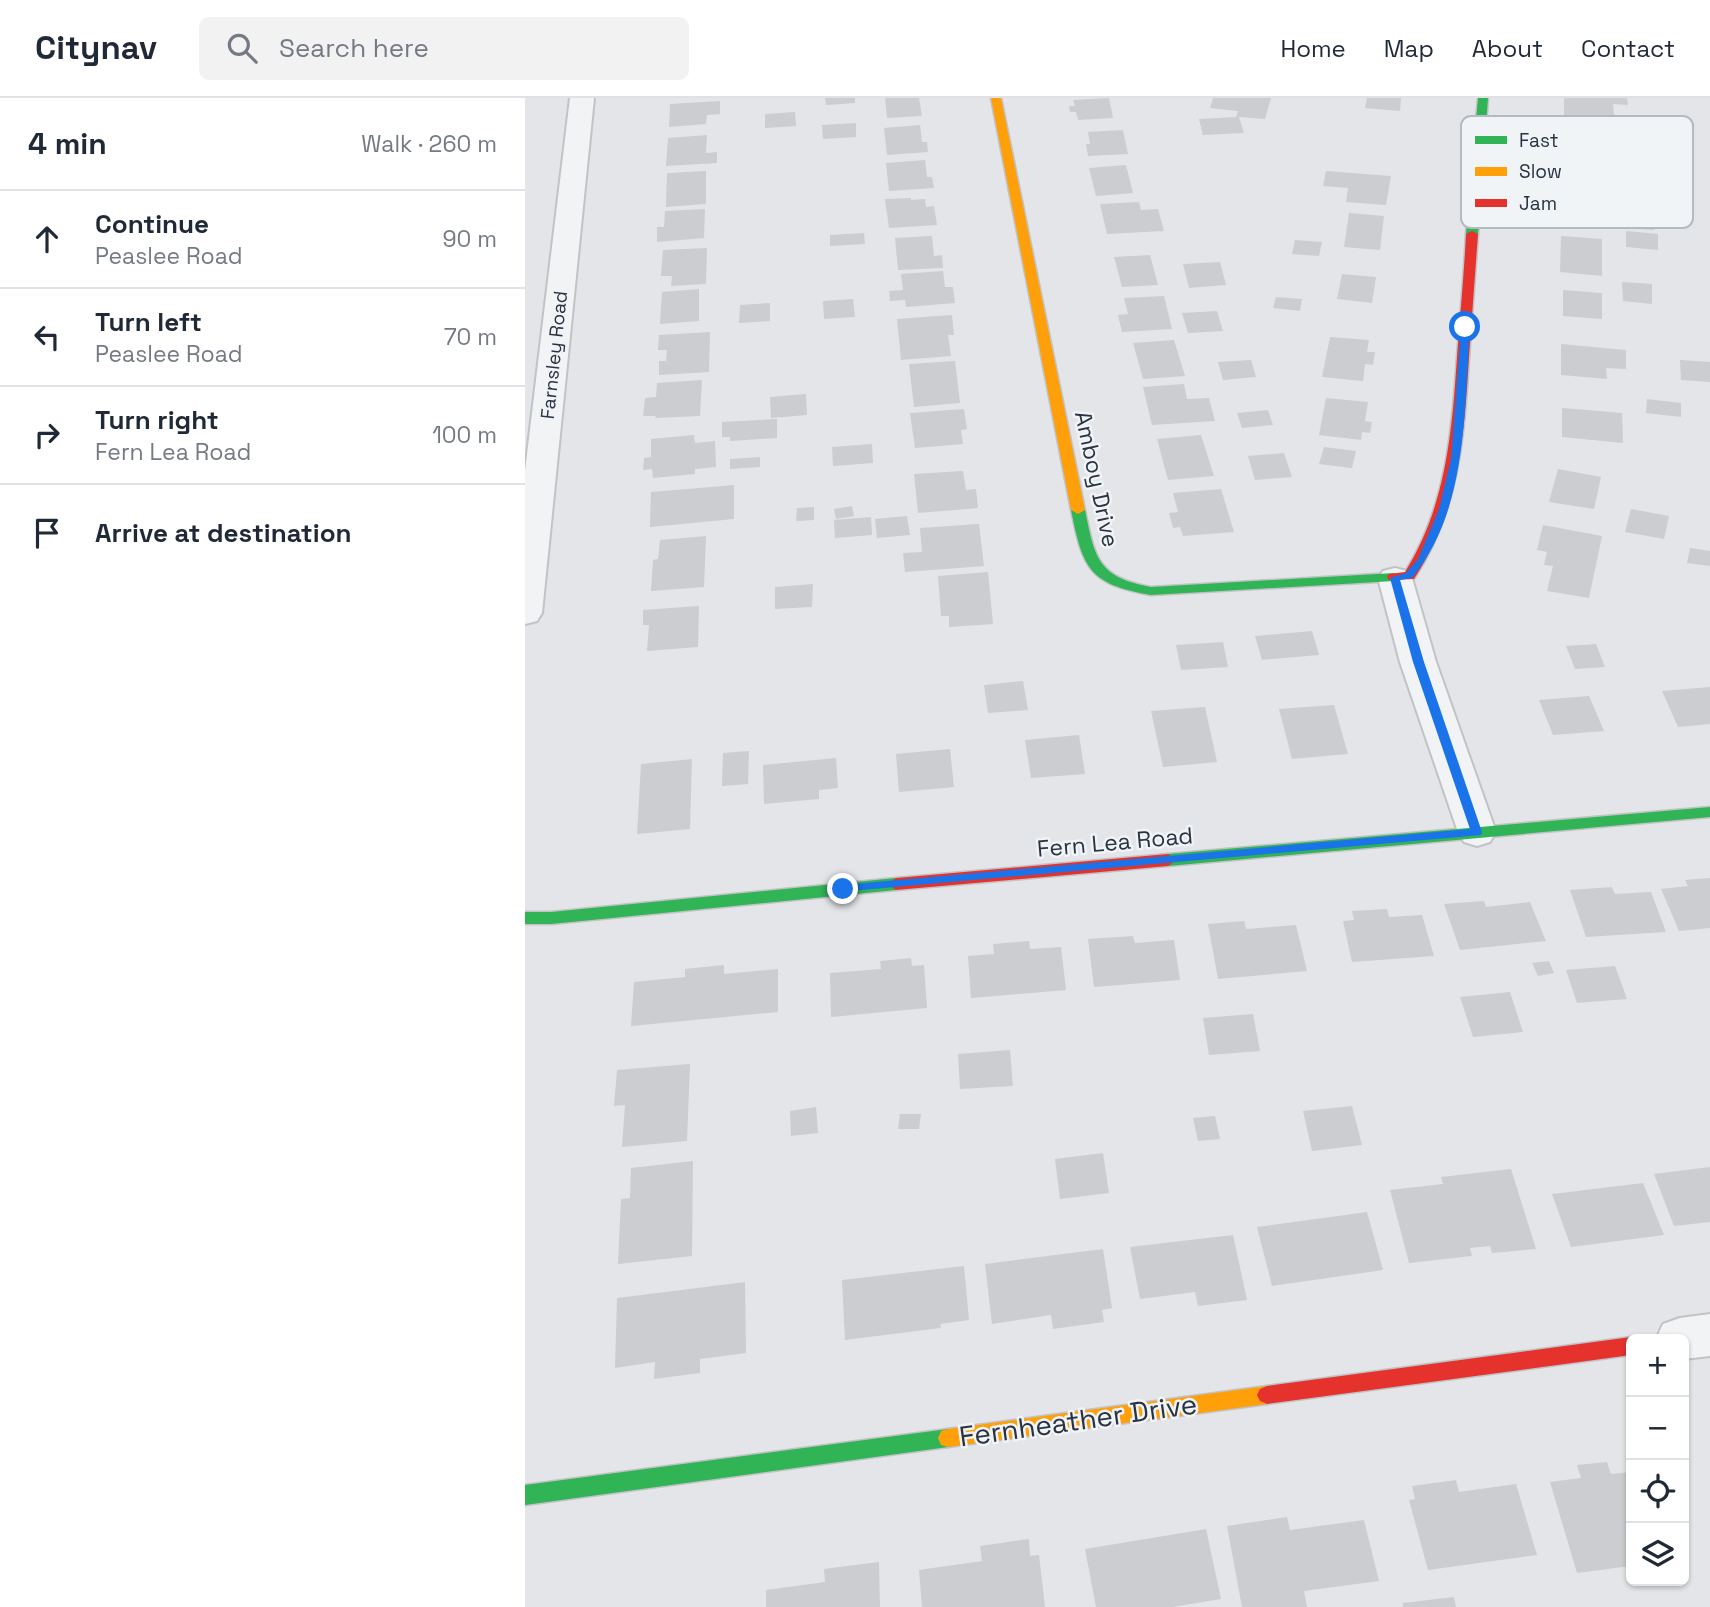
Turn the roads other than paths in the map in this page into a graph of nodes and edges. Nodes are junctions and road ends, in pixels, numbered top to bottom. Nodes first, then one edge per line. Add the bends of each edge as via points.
1 (582, 98) edge
2 (996, 98) edge
3 (1483, 98) edge
4 (1482, 116) edge
5 (1473, 228) edge
6 (531, 506) edge
7 (1395, 578) junction
8 (525, 613) edge
9 (1710, 812) edge
10 (1477, 832) junction
11 (525, 918) edge
12 (1710, 1335) edge
13 (1689, 1338) edge
14 (1626, 1347) edge
15 (525, 1495) edge

1 - 6 street, Farnsley Road
2 - 7 street, Amboy Drive via 1087,554 1094,569 1122,587 1151,591
3 - 4 street
5 - 7 street via 1455,459 1444,509 1422,560 1409,576
6 - 8 street, Farnsley Road
7 - 10 street via 1418,662
9 - 10 street, Fern Lea Road
10 - 11 street, Fern Lea Road
12 - 13 street
14 - 15 street, Fernheather Drive

